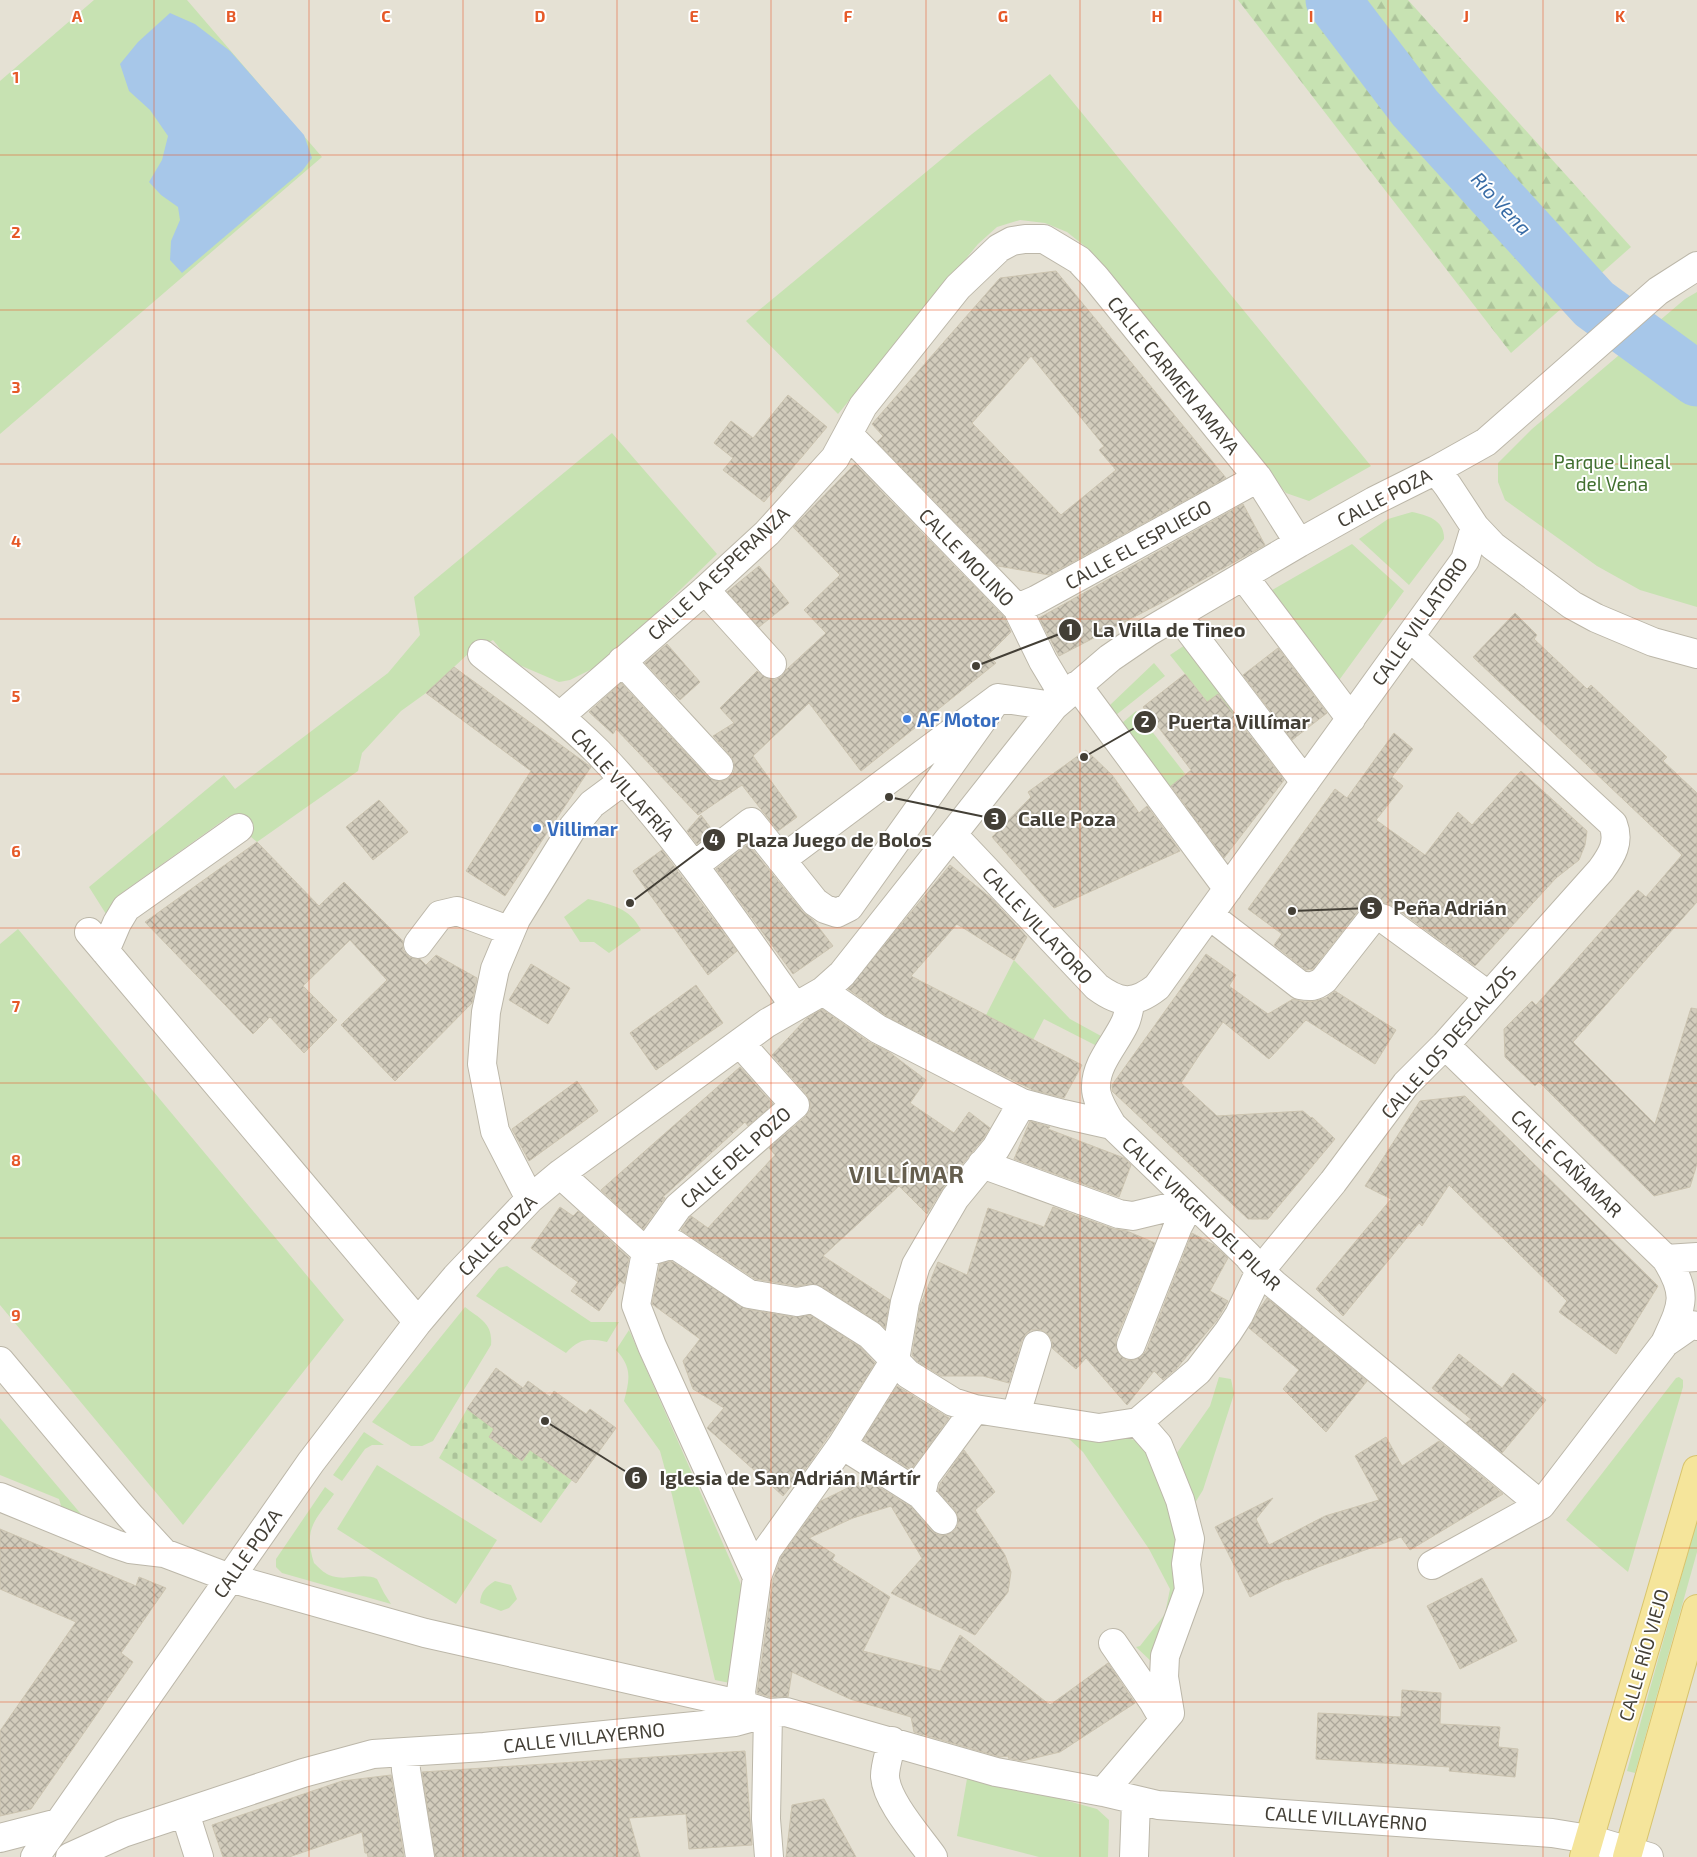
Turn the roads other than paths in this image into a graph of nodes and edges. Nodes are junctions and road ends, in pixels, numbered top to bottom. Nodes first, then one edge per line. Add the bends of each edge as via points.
1 (1025, 239) joint
2 (1697, 266) edge
3 (848, 434) junction
4 (1436, 470) junction
5 (1258, 478) junction
6 (1475, 527) junction
7 (1300, 543) junction
8 (1244, 577) junction
9 (705, 590) junction
10 (1017, 608) junction
11 (1190, 631) dead end
12 (1410, 637) junction
13 (482, 654) dead end
14 (1697, 654) edge
15 (622, 660) junction
16 (772, 664) dead end
17 (1065, 696) junction
18 (998, 698) junction
19 (560, 716) junction
20 (1351, 719) junction
21 (719, 766) dead end
22 (623, 781) junction
23 (1305, 782) junction
24 (239, 828) dead end
25 (953, 835) junction
26 (781, 860) junction
27 (694, 866) junction
28 (1228, 889) junction
29 (1214, 919) junction
30 (514, 925) junction
31 (418, 944) dead end
32 (823, 991) junction
33 (1488, 995) junction
34 (1131, 1001) junction
35 (795, 1008) junction
36 (740, 1043) junction
37 (1446, 1045) junction
38 (1022, 1103) junction
39 (1112, 1125) junction
40 (982, 1164) junction
41 (560, 1174) junction
42 (530, 1199) junction
43 (1191, 1202) junction
44 (646, 1252) junction
45 (1697, 1257) edge
46 (1666, 1259) junction
47 (1260, 1271) junction
48 (418, 1322) junction
49 (1697, 1326) edge
50 (1665, 1343) junction
51 (1131, 1344) dead end
52 (1038, 1345) dead end
53 (895, 1360) junction
54 (0, 1361) edge
55 (975, 1409) junction
56 (1016, 1414) junction
57 (1138, 1422) junction
58 (842, 1445) junction
59 (1697, 1470) edge
60 (921, 1495) junction
61 (0, 1497) edge
62 (1541, 1505) junction
63 (943, 1520) dead end
64 (164, 1553) junction
65 (1432, 1565) dead end
66 (757, 1577) junction
67 (230, 1578) junction
68 (1697, 1609) edge
69 (1113, 1643) dead end
70 (755, 1709) junction
71 (1164, 1720) junction
72 (892, 1741) junction
73 (405, 1752) junction
74 (1103, 1792) junction
75 (1136, 1801) junction
76 (185, 1813) junction
77 (58, 1823) junction
78 (0, 1838) edge
79 (1587, 1848) edge
80 (1635, 1855) edge
81 (35, 1857) edge
82 (70, 1857) edge
83 (199, 1857) edge
84 (420, 1857) edge
85 (769, 1857) edge
86 (933, 1857) edge
87 (1134, 1857) edge

1 - 3 street, CALLE LA ESPERANZA via 999,248 958,287 864,406
1 - 5 street, CALLE CARMEN AMAYA via 1044,239 1079,260
2 - 4 street, CALLE POZA via 1658,291 1486,442
3 - 9 street, CALLE LA ESPERANZA via 835,458 767,533
3 - 10 street, CALLE MOLINO
4 - 6 street
4 - 7 street, CALLE POZA
5 - 7 street, CALLE CARMEN AMAYA
5 - 10 street, CALLE EL ESPLIEGO
6 - 12 street, CALLE VILLATORO via 1465,560
6 - 14 street via 1493,546 1572,605 1653,642
7 - 8 street, CALLE POZA
8 - 17 street, CALLE POZA via 1148,632 1110,658
8 - 20 street
9 - 15 street, CALLE LA ESPERANZA
9 - 16 street
10 - 17 street, CALLE MOLINO via 1042,662
11 - 23 street
12 - 20 street, CALLE VILLATORO
12 - 33 street, CALLE LOS DESCALZOS via 1613,824 1615,830 1612,854 1601,870
13 - 19 street, CALLE VILLAFRÍA
15 - 19 street, CALLE LA ESPERANZA
15 - 21 street
17 - 18 street
17 - 25 street, CALLE POZA
17 - 28 street
18 - 26 street
18 - 26 street via 849,907 837,913 825,909 815,902
19 - 22 street, CALLE VILLAFRÍA
20 - 23 street, CALLE VILLATORO
22 - 27 street, CALLE VILLAFRÍA
22 - 30 street via 592,804 573,827
23 - 28 street, CALLE VILLATORO
24 - 48 street via 126,908 117,923 97,942
25 - 32 street, CALLE POZA via 842,974
25 - 34 street, CALLE VILLATORO via 1096,987 1113,997
26 - 27 street via 751,822
27 - 35 street, CALLE VILLAFRÍA
28 - 29 street, CALLE VILLATORO
29 - 33 street via 1300,984 1309,987 1324,980 1371,920 1384,918
29 - 34 street, CALLE VILLATORO via 1157,987 1145,997
30 - 31 street via 457,911 440,915
30 - 42 street via 495,969 482,1064 495,1131
32 - 35 street, CALLE POZA
32 - 38 street, CALLE VIRGEN DEL PILAR via 878,1029
33 - 37 street, CALLE LOS DESCALZOS
34 - 39 street via 1125,1023 1095,1087
35 - 36 street, CALLE POZA
36 - 41 street, CALLE POZA
36 - 44 street, CALLE DEL POZO via 794,1105 678,1207
37 - 46 street, CALLE CAÑAMAR
37 - 47 street, CALLE LOS DESCALZOS via 1406,1084 1333,1182
38 - 39 street, CALLE VIRGEN DEL PILAR
38 - 40 street via 996,1148
39 - 43 street, CALLE VIRGEN DEL PILAR
40 - 43 street via 1119,1214 1133,1216
40 - 53 street via 955,1198 916,1265 905,1302
41 - 42 street, CALLE POZA
41 - 44 street
42 - 48 street, CALLE POZA
43 - 47 street, CALLE VIRGEN DEL PILAR
43 - 51 street via 1178,1226
44 - 53 street via 674,1244 749,1294 797,1302 813,1299 870,1335
44 - 66 street via 636,1305
45 - 46 street
46 - 50 street via 1678,1278 1682,1296
47 - 57 street, CALLE LOS DESCALZOS via 1232,1327 1198,1370
47 - 62 street, CALLE VIRGEN DEL PILAR
48 - 67 street, CALLE POZA via 311,1462
49 - 50 street via 1691,1325
50 - 62 street
52 - 56 street
53 - 55 street via 908,1374 953,1402
53 - 58 street
54 - 64 street
55 - 56 street
55 - 60 street via 925,1477
56 - 57 street via 1099,1428
57 - 71 street via 1158,1445 1180,1500 1190,1539 1186,1564 1189,1590 1165,1656 1164,1677 1170,1713
58 - 60 street
58 - 66 street via 767,1550
59 - 79 main road, CALLE RÍO VIEJO
60 - 63 street
61 - 64 street via 115,1544
62 - 65 street
64 - 67 street
66 - 70 street via 741,1692
67 - 70 street via 426,1633
67 - 77 street, CALLE POZA
68 - 80 main road, CALLE RÍO VIEJO
69 - 71 street
70 - 72 street, CALLE VILLAYERNO via 786,1712
70 - 73 street, CALLE VILLAYERNO via 735,1722
70 - 85 street
71 - 74 street
72 - 74 street, CALLE VILLAYERNO via 996,1772
72 - 86 street via 886,1784 896,1806
73 - 76 street, CALLE VILLAYERNO via 373,1754 326,1766
73 - 84 street
74 - 75 street, CALLE VILLAYERNO
75 - 79 street, CALLE VILLAYERNO via 1158,1806 1544,1832
75 - 87 street
76 - 82 street, CALLE VILLAYERNO via 123,1833
76 - 83 street
77 - 78 street
77 - 81 street, CALLE POZA
79 - 80 street, CALLE RÍO VIEJO

